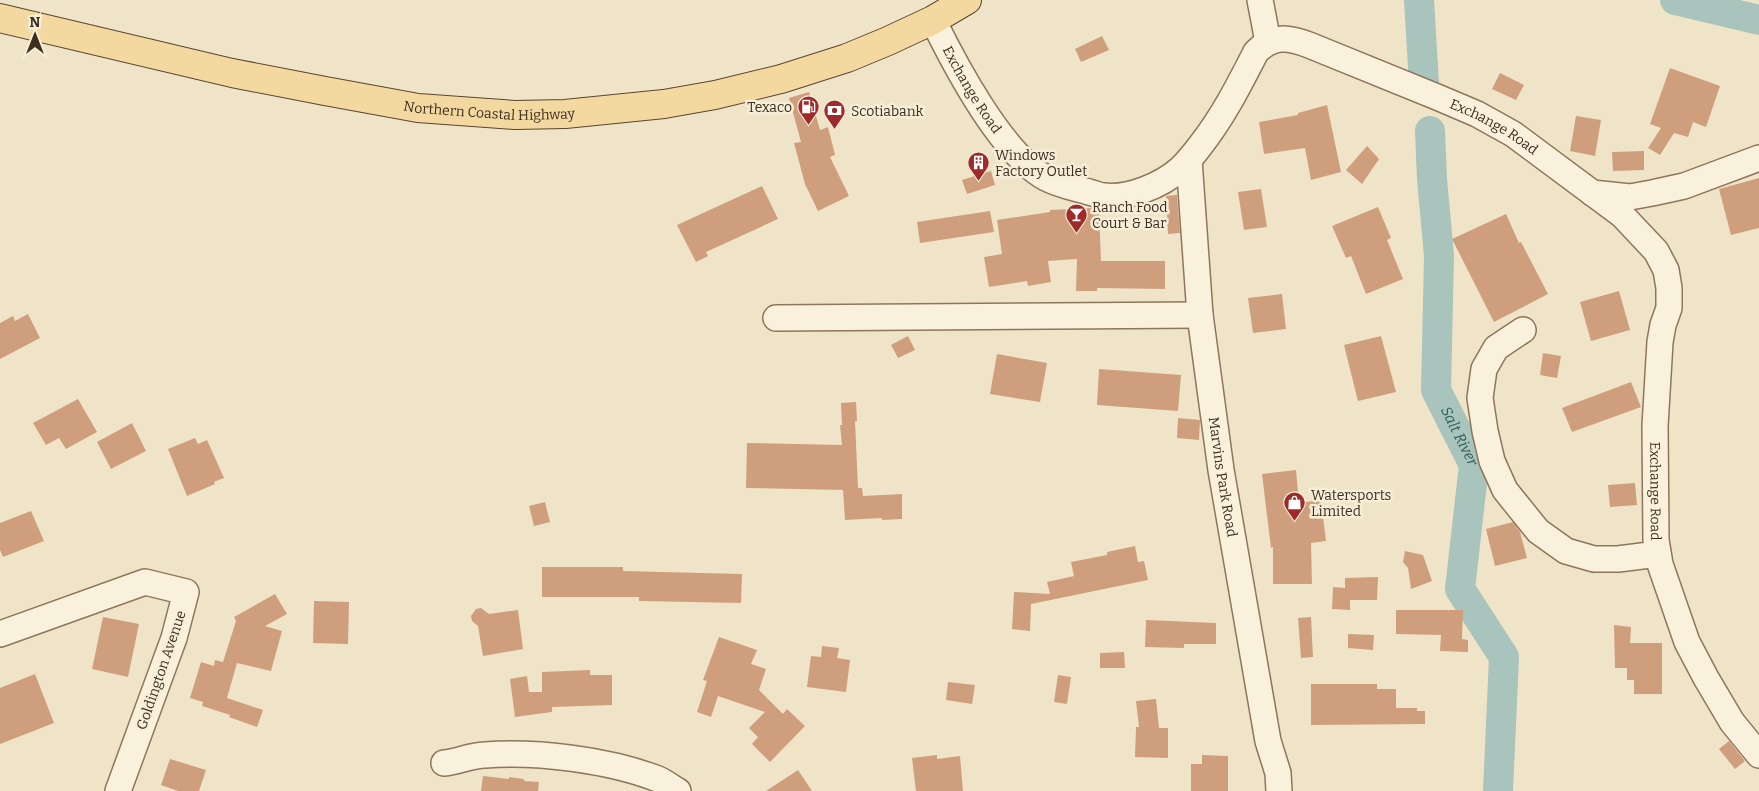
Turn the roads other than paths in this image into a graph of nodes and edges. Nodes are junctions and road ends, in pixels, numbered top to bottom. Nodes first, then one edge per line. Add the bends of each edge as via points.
1 (967, 0) edge
2 (1260, 0) edge
3 (0, 18) edge
4 (933, 20) junction
5 (1268, 42) junction
6 (1759, 158) edge
7 (1189, 160) junction
8 (1592, 193) junction
9 (1200, 315) junction
10 (776, 318) dead end
11 (1523, 330) dead end
12 (1658, 554) junction
13 (0, 634) edge
14 (1759, 755) edge
15 (444, 763) dead end
16 (118, 791) edge
17 (678, 791) edge
18 (1279, 791) edge

1 - 4 main road, Northern Coastal Highway
2 - 5 street
3 - 4 main road, Northern Coastal Highway via 324,91 418,108 515,115 564,114 664,104 715,95 847,58
4 - 7 street, Exchange Road via 951,58 995,127 1023,160 1046,178 1104,196 1122,196 1159,182
5 - 7 street, Exchange Road via 1256,52 1216,126
5 - 8 street, Exchange Road via 1294,39 1477,114 1513,134
6 - 8 street via 1684,186 1652,193 1630,197
7 - 9 street, Marvins Park Road
8 - 12 street, Exchange Road via 1622,215 1656,251 1666,270 1670,288 1669,308 1660,342 1655,426
9 - 10 street
9 - 18 street, Marvins Park Road via 1221,470
11 - 12 street via 1496,348 1484,370 1480,398 1492,461 1505,490 1538,531 1566,551 1594,559
12 - 14 street, Exchange Road via 1687,642 1732,722
13 - 16 street, Goldington Avenue via 145,582 186,592 174,638
15 - 17 street via 483,755 528,755 592,762 659,780

